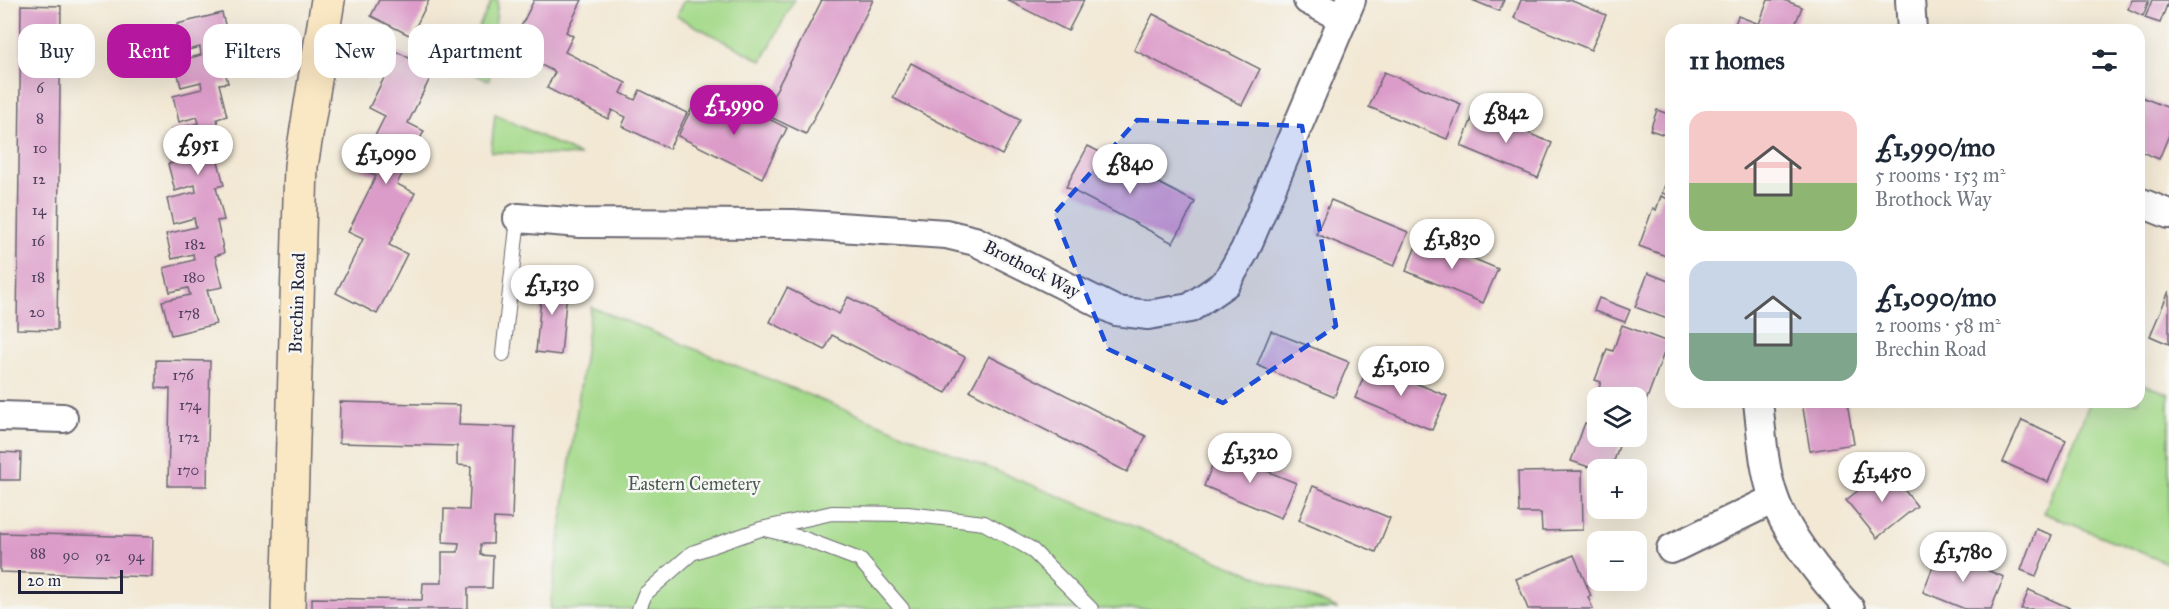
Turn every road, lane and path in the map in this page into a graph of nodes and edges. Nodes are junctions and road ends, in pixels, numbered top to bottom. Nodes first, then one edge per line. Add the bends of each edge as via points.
1 (328, 0) edge
2 (1308, 0) edge
3 (1910, 0) edge
4 (1347, 9) edge
5 (1912, 24) edge
6 (2145, 206) edge
7 (2169, 214) edge
8 (518, 218) joint
9 (503, 354) dead end
10 (1759, 408) edge
11 (0, 416) edge
12 (63, 418) dead end
13 (1774, 500) junction
14 (761, 528) junction
15 (1671, 549) dead end
16 (288, 609) edge
17 (639, 609) edge
18 (902, 609) edge
19 (1091, 609) edge
20 (1850, 609) edge

1 - 16 street, Brechin Road via 302,166
2 - 4 street
3 - 5 street
4 - 8 street, Brothock Way via 1245,250 1226,284 1190,308 1148,315 1116,311 975,241 946,234 793,224 580,223
6 - 7 street
8 - 9 lane
10 - 13 street
11 - 12 street
13 - 15 street
13 - 20 street via 1826,582
14 - 17 lane via 692,554 645,594
14 - 18 lane via 802,538 860,560
14 - 19 lane via 832,513 908,514 984,523 1031,549

